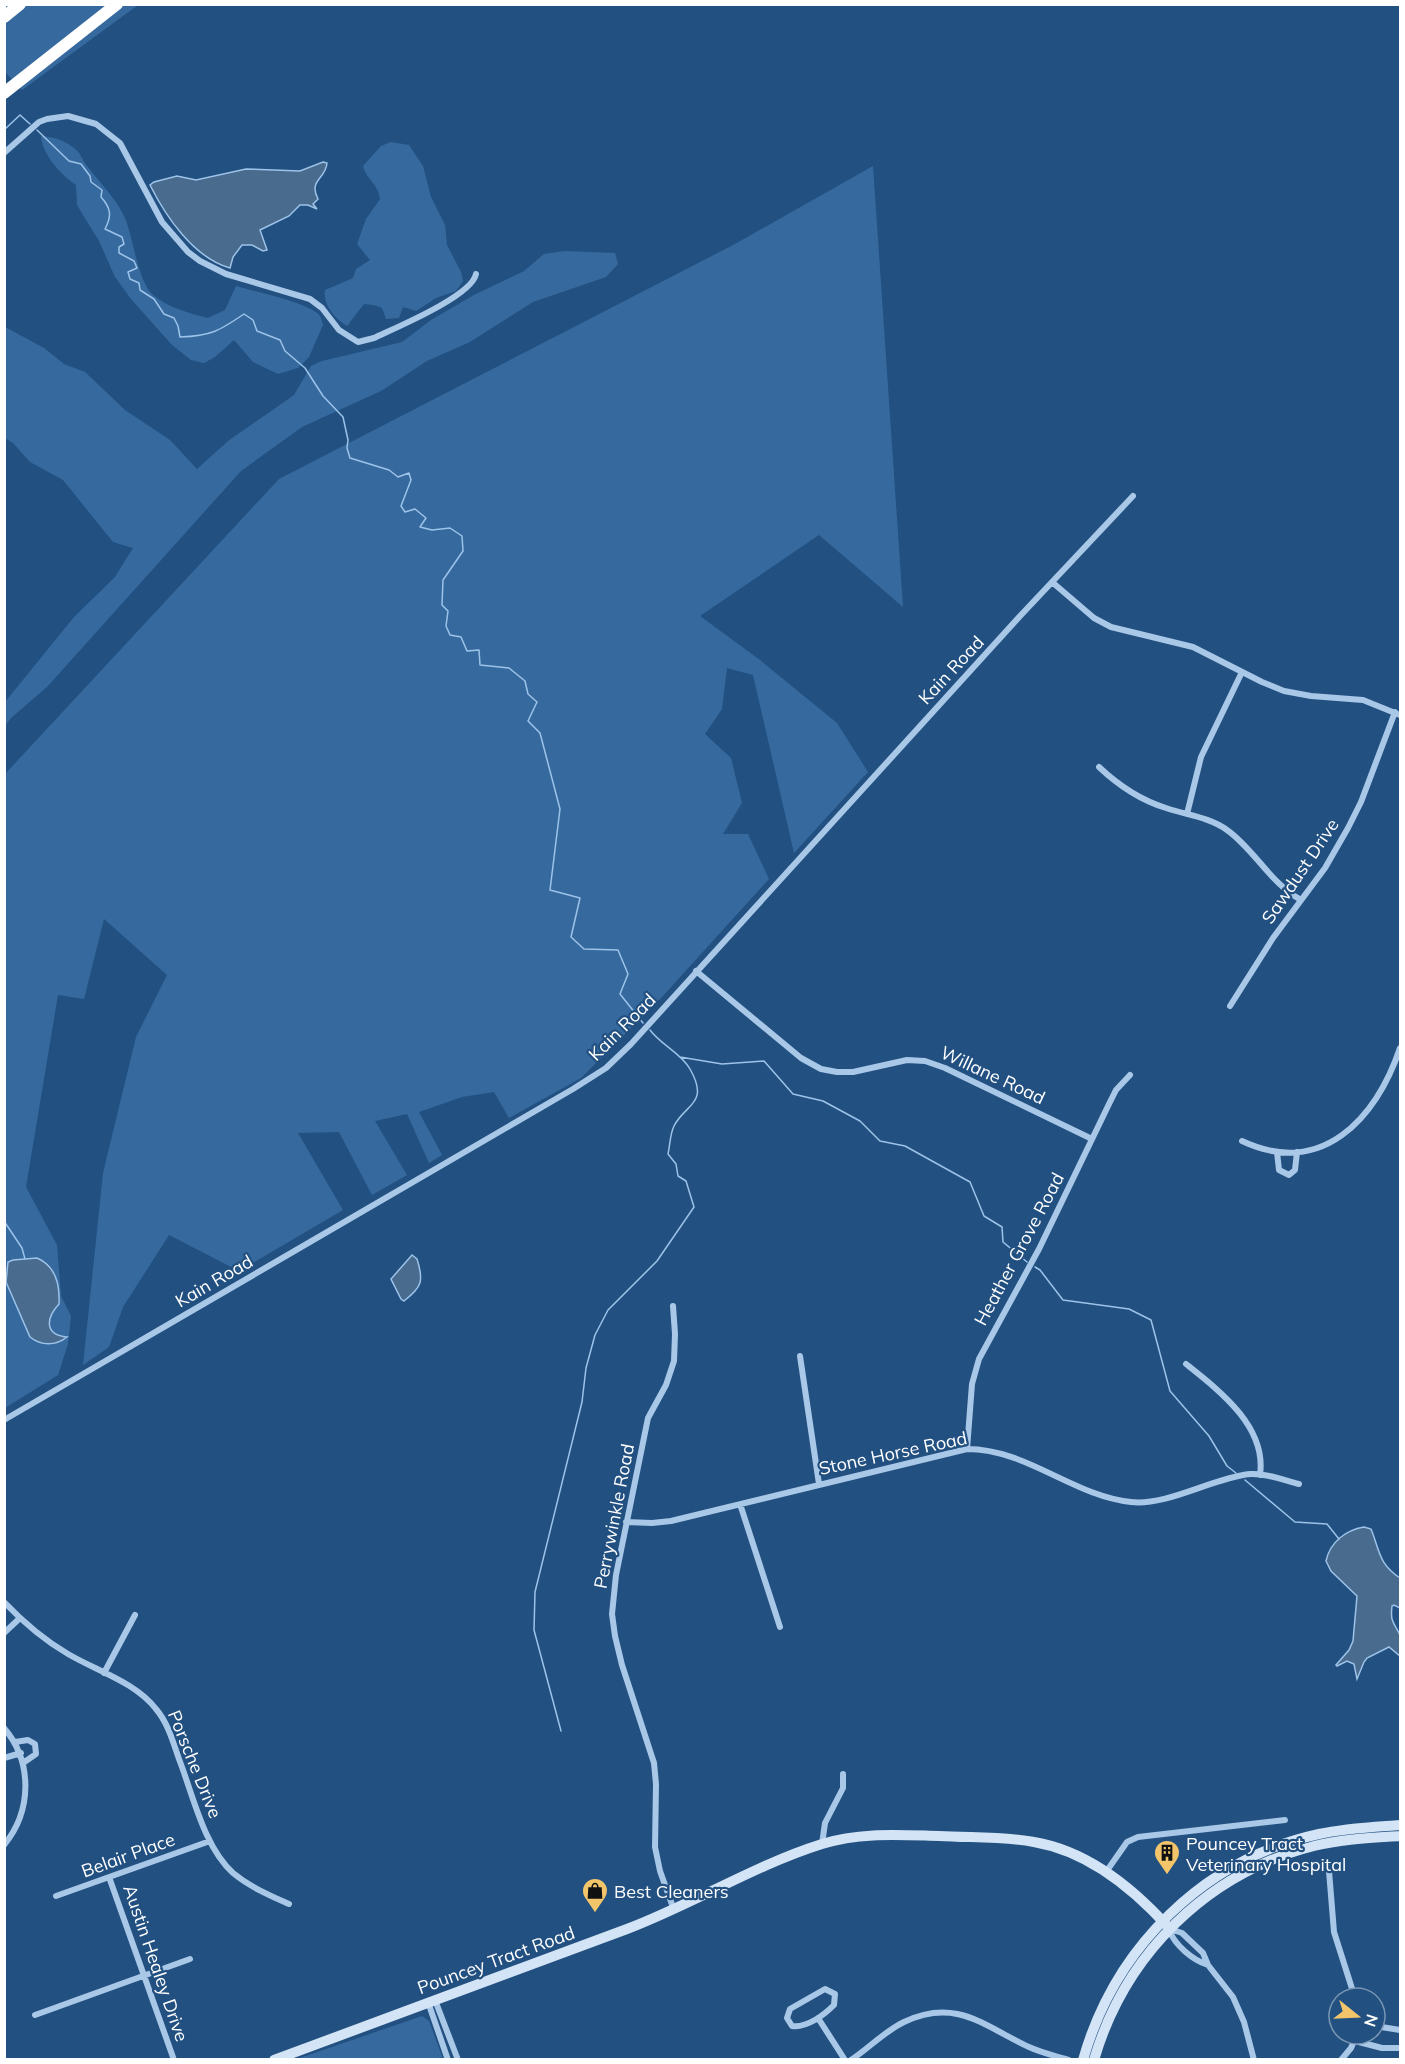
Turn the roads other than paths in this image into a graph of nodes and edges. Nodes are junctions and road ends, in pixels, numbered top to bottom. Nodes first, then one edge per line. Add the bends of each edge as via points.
1 (20, 4) edge
2 (117, 4) edge
3 (4, 17) edge
4 (4, 93) edge
5 (4, 153) edge
6 (476, 274) dead end
7 (1133, 496) dead end
8 (1052, 582) junction
9 (1242, 672) junction
10 (1398, 713) edge
11 (1099, 767) dead end
12 (1187, 814) junction
13 (1301, 900) junction
14 (696, 971) junction
15 (1230, 1006) dead end
16 (1400, 1050) edge
17 (1130, 1075) dead end
18 (1092, 1139) junction
19 (1242, 1141) dead end
20 (1277, 1152) junction
21 (1297, 1152) junction
22 (673, 1306) dead end
23 (800, 1356) dead end
24 (1186, 1364) dead end
25 (4, 1419) edge
26 (967, 1449) junction
27 (1260, 1474) junction
28 (819, 1484) junction
29 (1299, 1484) dead end
30 (740, 1504) junction
31 (626, 1522) junction
32 (4, 1602) edge
33 (135, 1615) dead end
34 (20, 1618) junction
35 (780, 1627) dead end
36 (4, 1633) edge
37 (104, 1673) junction
38 (4, 1728) edge
39 (15, 1742) junction
40 (21, 1753) junction
41 (4, 1758) edge
42 (23, 1762) junction
43 (843, 1774) dead end
44 (1286, 1820) dead end
45 (1401, 1826) edge
46 (1401, 1836) edge
47 (210, 1841) junction
48 (822, 1844) junction
49 (4, 1845) edge
50 (1329, 1871) dead end
51 (1106, 1872) junction
52 (109, 1877) junction
53 (56, 1896) dead end
54 (289, 1904) dead end
55 (674, 1910) junction
56 (1165, 1924) junction
57 (190, 1959) dead end
58 (145, 1976) junction
59 (1350, 1986) edge
60 (431, 2001) junction
61 (35, 2015) dead end
62 (818, 2018) junction
63 (1350, 2046) edge
64 (1377, 2046) edge
65 (1401, 2048) edge
66 (174, 2060) edge
67 (274, 2060) edge
68 (448, 2060) edge
69 (458, 2060) edge
70 (845, 2060) edge
71 (851, 2060) edge
72 (1069, 2060) edge
73 (1083, 2060) edge
74 (1094, 2060) edge
75 (1254, 2060) edge
76 (1341, 2060) edge

1 - 3 highway
2 - 4 highway
5 - 6 street via 47,118 68,116 96,124 120,143 162,222 188,252 226,274 310,299 339,330 358,342 428,312 468,289
7 - 8 street, Kain Road
8 - 9 street via 1106,625 1193,647
8 - 14 street, Kain Road
9 - 10 street via 1284,691 1363,700
9 - 12 street via 1201,756
10 - 13 street, Sawdust Drive via 1356,813 1325,868
11 - 12 street via 1131,792
12 - 13 street via 1227,830
13 - 15 street, Sawdust Drive
14 - 18 street, Willane Road via 813,1065 833,1072 853,1072 895,1061 926,1061
14 - 25 street, Kain Road via 631,1044 599,1072
16 - 21 street via 1382,1092 1355,1126 1334,1141
17 - 18 street, Heather Grove Road via 1116,1090
18 - 26 street, Heather Grove Road via 1039,1249 979,1359 972,1384
19 - 20 street
20 - 21 street
20 - 21 street via 1279,1170 1289,1175 1295,1170
22 - 31 street, Perrywinkle Road via 672,1366 648,1418
23 - 28 street
24 - 27 street via 1243,1416 1259,1444
26 - 27 street, Stone Horse Road via 1020,1459 1094,1494 1134,1502
26 - 28 street, Stone Horse Road
27 - 29 street, Stone Horse Road
28 - 30 street, Stone Horse Road
30 - 31 street, Stone Horse Road via 663,1522
30 - 35 street
31 - 55 street, Perrywinkle Road via 614,1588 614,1630 654,1763 655,1847
32 - 34 street, Porsche Drive
33 - 37 street
34 - 36 street
34 - 37 street, Porsche Drive via 50,1643
37 - 47 street, Porsche Drive via 140,1693 164,1720
38 - 39 street
39 - 40 street
39 - 42 street via 28,1740 36,1744 36,1754
40 - 41 street
40 - 42 street
42 - 49 street via 25,1794 20,1817
43 - 48 street via 843,1788 825,1823
44 - 51 street via 1138,1837 1127,1842
45 - 56 main road via 1336,1830 1265,1851 1205,1884
46 - 56 main road via 1331,1842 1271,1860 1241,1874
47 - 52 street, Belair Place
47 - 54 street, Porsche Drive via 233,1873 257,1890
48 - 51 main road, Pouncey Tract Road via 844,1838 889,1835 1032,1841 1072,1854
48 - 55 main road, Pouncey Tract Road
50 - 59 street via 1334,1932
51 - 56 main road, Pouncey Tract Road
52 - 53 street, Belair Place
52 - 58 street, Austin Healey Drive
55 - 60 main road, Pouncey Tract Road
56 - 73 main road via 1129,1960 1108,1994
56 - 74 main road via 1122,1992
56 - 75 street via 1173,1938 1197,1961 1208,1965 1227,1987 1237,2003
57 - 58 street
58 - 61 street
58 - 66 street, Austin Healey Drive
60 - 67 main road, Pouncey Tract Road
60 - 68 street
60 - 69 street
62 - 62 street via 796,2027 788,2018 790,2009 817,1992 831,1990 835,1994 834,2006
62 - 70 street
63 - 76 street
64 - 65 street
71 - 72 street via 906,2022 937,2013 975,2018 1031,2048

